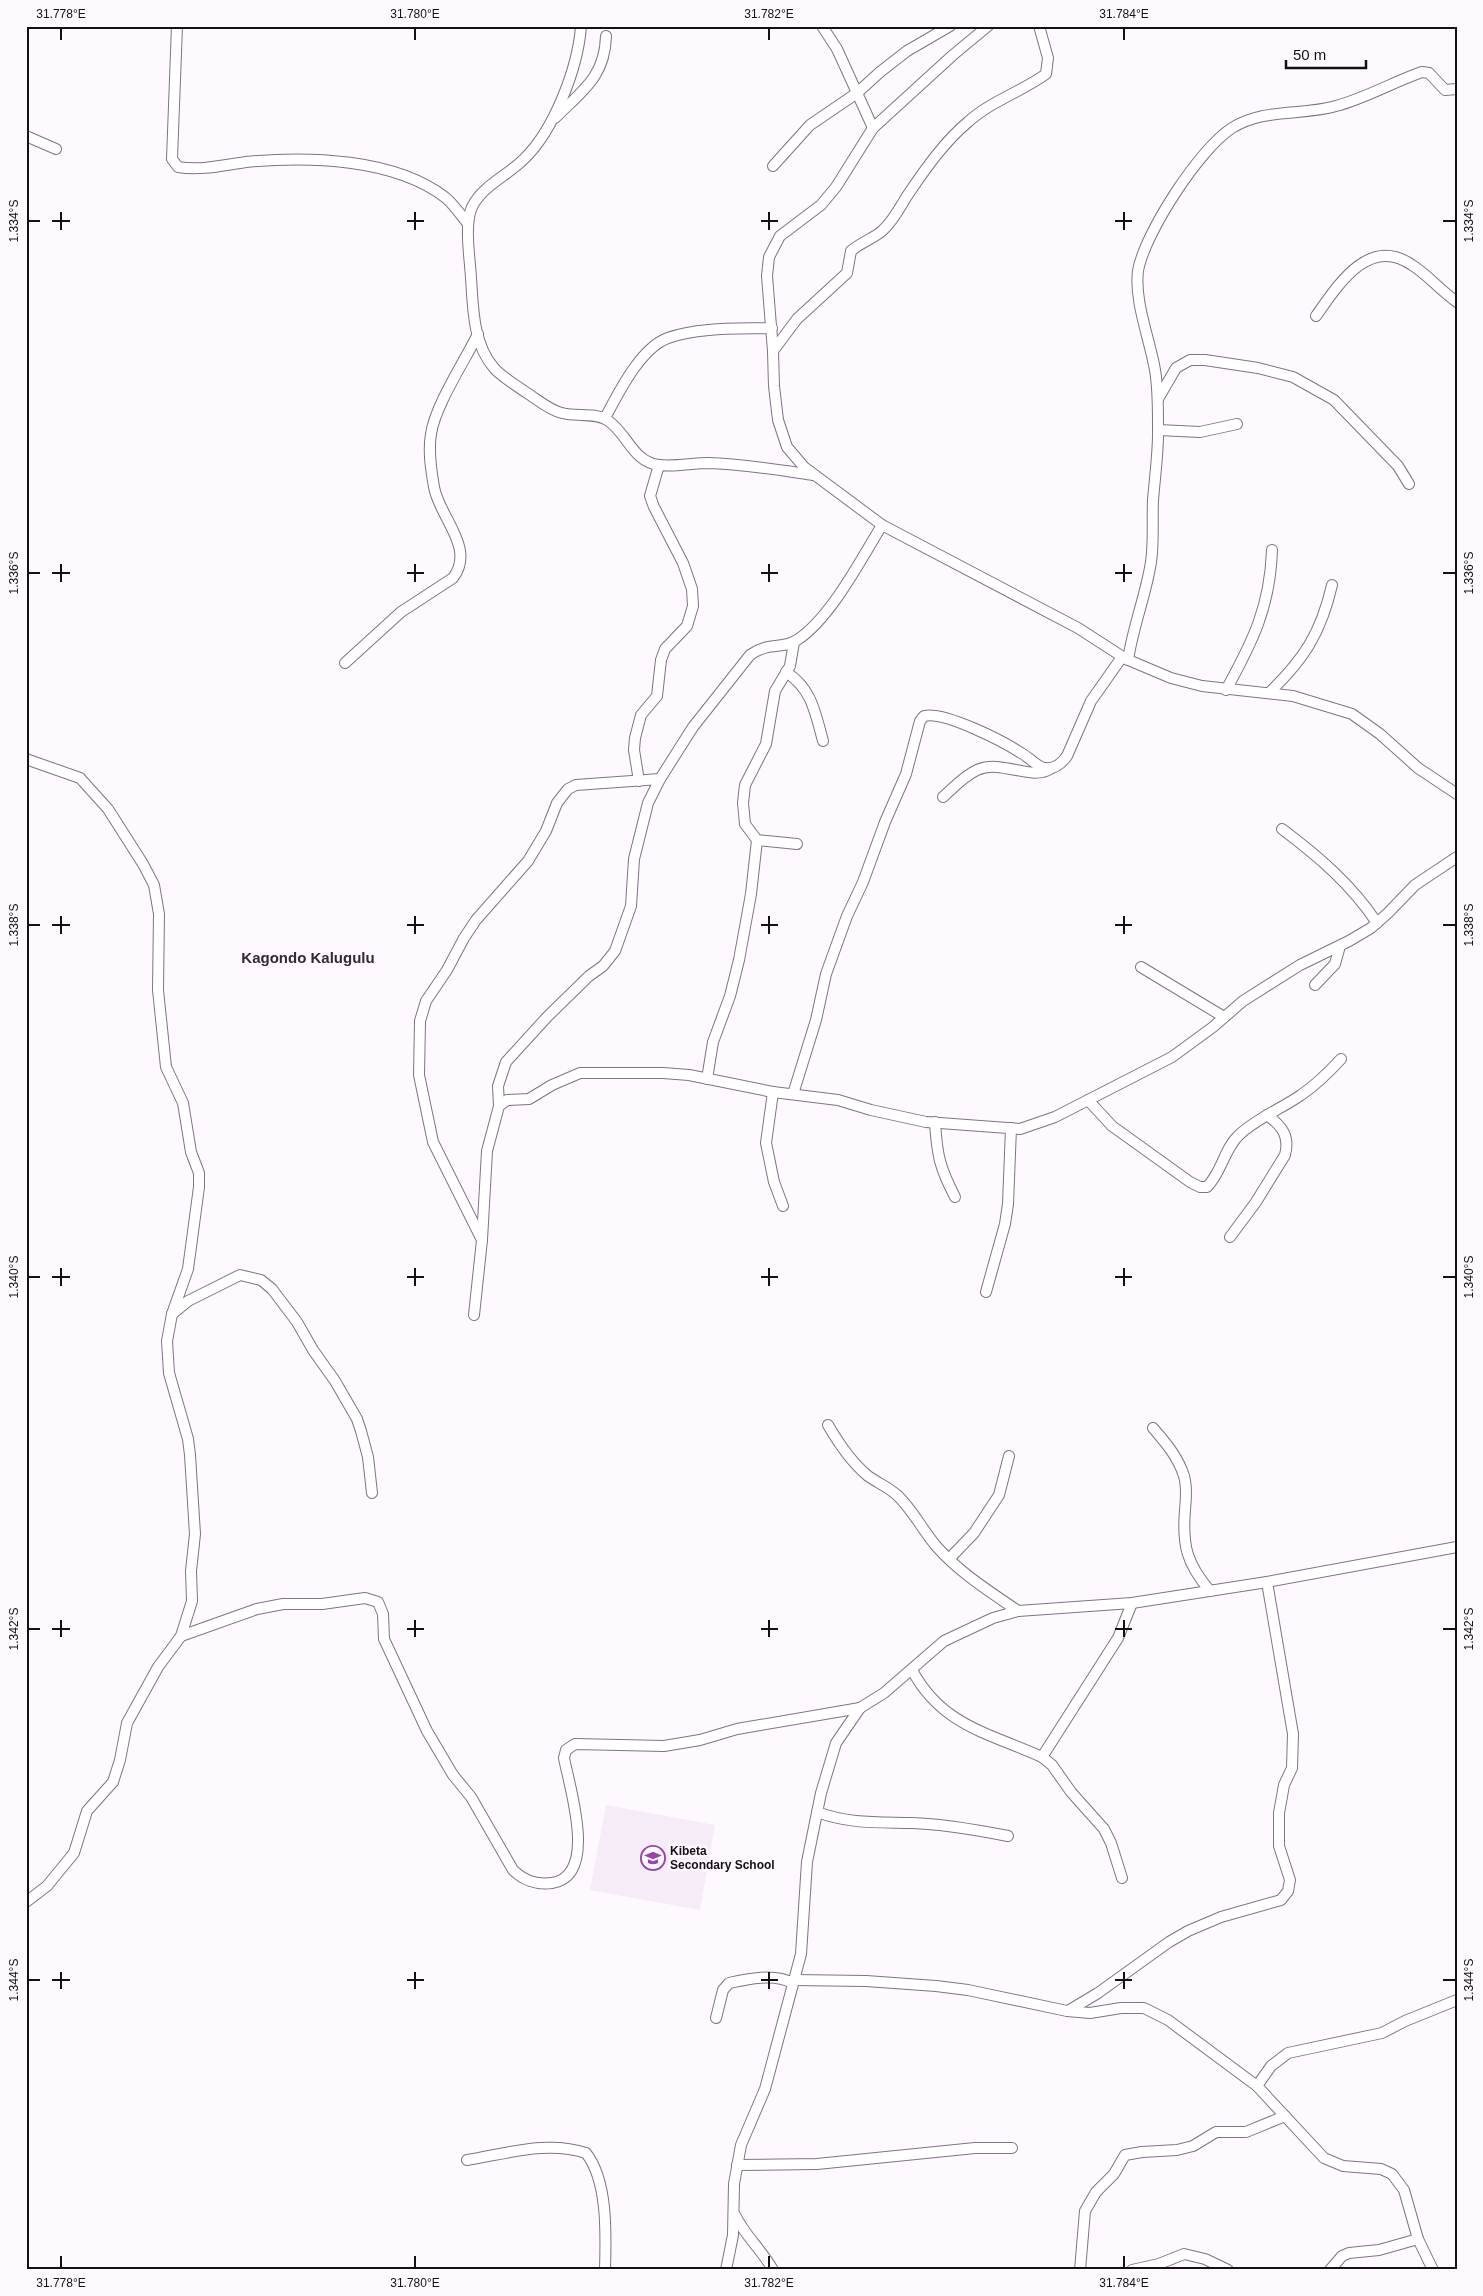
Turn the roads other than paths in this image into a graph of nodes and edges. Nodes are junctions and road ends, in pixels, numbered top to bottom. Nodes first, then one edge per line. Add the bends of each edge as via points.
1 (177, 26) edge
2 (581, 26) edge
3 (822, 26) edge
4 (950, 26) edge
5 (988, 26) edge
6 (1039, 26) edge
7 (606, 36) dead end
8 (1457, 89) edge
9 (857, 93) junction
10 (553, 121) junction
11 (873, 128) junction
12 (26, 136) edge
13 (56, 150) dead end
14 (773, 166) dead end
15 (468, 224) junction
16 (1457, 302) edge
17 (1316, 316) dead end
18 (772, 328) junction
19 (478, 334) junction
20 (774, 351) junction
21 (1158, 400) junction
22 (605, 418) junction
23 (1237, 424) dead end
24 (1158, 430) junction
25 (659, 465) junction
26 (814, 475) junction
27 (1409, 484) dead end
28 (882, 525) junction
29 (1272, 550) dead end
30 (1332, 584) dead end
31 (794, 642) junction
32 (1125, 658) junction
33 (345, 663) dead end
34 (786, 672) junction
35 (1226, 690) junction
36 (1269, 693) junction
37 (823, 741) dead end
38 (26, 759) edge
39 (1053, 767) junction
40 (660, 779) junction
41 (639, 781) junction
42 (1457, 794) edge
43 (942, 797) dead end
44 (1282, 828) dead end
45 (757, 840) junction
46 (797, 844) dead end
47 (1457, 857) edge
48 (1377, 923) junction
49 (1340, 946) junction
50 (1141, 967) dead end
51 (1315, 984) dead end
52 (1224, 1018) junction
53 (1342, 1059) dead end
54 (707, 1079) junction
55 (773, 1092) junction
56 (794, 1094) junction
57 (1088, 1100) junction
58 (499, 1106) junction
59 (1267, 1115) junction
60 (935, 1122) junction
61 (1011, 1128) junction
62 (955, 1197) dead end
63 (783, 1206) dead end
64 (1230, 1237) dead end
65 (482, 1240) junction
66 (986, 1292) dead end
67 (172, 1314) junction
68 (474, 1315) dead end
69 (828, 1425) dead end
70 (1153, 1428) dead end
71 (1009, 1456) dead end
72 (372, 1493) dead end
73 (1457, 1547) edge
74 (949, 1560) junction
75 (1267, 1582) junction
76 (1210, 1591) junction
77 (1132, 1603) junction
78 (1018, 1611) junction
79 (181, 1636) junction
80 (912, 1670) junction
81 (860, 1708) junction
82 (1042, 1757) junction
83 (817, 1812) junction
84 (1008, 1836) dead end
85 (1122, 1878) dead end
86 (26, 1902) edge
87 (792, 1982) junction
88 (1457, 2000) edge
89 (1067, 2011) junction
90 (716, 2018) dead end
91 (1257, 2086) junction
92 (1285, 2116) junction
93 (1012, 2148) dead end
94 (467, 2160) dead end
95 (737, 2165) junction
96 (734, 2214) junction
97 (1418, 2238) junction
98 (605, 2270) edge
99 (726, 2270) edge
100 (773, 2270) edge
101 (1080, 2270) edge
102 (1132, 2270) edge
103 (1228, 2270) edge
104 (1330, 2270) edge
105 (1433, 2270) edge

1 - 15 street via 172,159 178,167 208,168 246,162 303,160 373,166 415,181 446,198
2 - 10 street via 574,64
3 - 9 street via 837,49
4 - 9 street via 907,52
5 - 11 street
6 - 20 street via 1048,58 1046,74 996,101 952,137 888,225 851,251 847,273 797,319
7 - 10 street via 598,73
8 - 21 street via 1445,90 1430,74 1422,72 1336,106 1249,119 1211,146 1153,230 1138,272 1138,293 1155,369
9 - 11 street
9 - 14 street via 810,125
10 - 15 street via 524,159 478,197
11 - 18 street via 831,193 821,205 780,236 769,257 767,276
12 - 13 street
15 - 19 street
16 - 17 street via 1410,263 1376,256 1355,268
18 - 20 street
18 - 22 street via 666,338 632,370
19 - 22 street via 480,346 494,369 545,405 564,414
19 - 33 street via 434,417 430,435 434,489 458,540 461,552 459,571 401,612
20 - 26 street via 778,420 787,447
21 - 24 street
21 - 27 street via 1176,368 1190,360 1258,368 1293,377 1334,400 1398,466
22 - 25 street via 616,426 635,453 646,462
23 - 24 street via 1200,432
24 - 32 street via 1151,562
25 - 26 street via 708,463
25 - 41 street via 650,496 683,563 692,589 693,606 687,626 666,649 661,660 657,696 641,714 634,750
26 - 28 street
28 - 31 street via 830,606 804,636
28 - 32 street via 1078,628
29 - 35 street via 1270,581 1261,619
30 - 36 street via 1319,628 1291,672
31 - 34 street
31 - 40 street via 760,648 750,655 693,727
32 - 35 street via 1171,678
32 - 39 street via 1092,701 1067,756
34 - 37 street via 799,680 806,690
34 - 45 street via 775,692 763,752 745,785 746,824
35 - 36 street
36 - 42 street via 1293,696 1352,714 1418,768
38 - 67 street via 80,778 108,809 154,885 159,914 158,990 166,1066 183,1103 191,1152 199,1173 188,1269
39 - 43 street via 1039,773 990,766 977,770
39 - 56 street via 1042,767 1012,748 941,717 930,714 920,721 906,774 826,974
40 - 41 street
40 - 58 street via 648,803 640,831 634,859 631,906 615,951 506,1062 498,1086
41 - 65 street via 576,785 568,789 557,803 536,851 476,920 426,1002 420,1021 419,1075 428,1121 446,1172
44 - 48 street via 1335,872
45 - 46 street
45 - 54 street via 739,960 713,1042
47 - 48 street via 1415,885
48 - 49 street
49 - 51 street via 1335,964
49 - 52 street via 1300,965 1243,1001
50 - 52 street
52 - 57 street via 1172,1056
53 - 59 street via 1320,1081
54 - 55 street
54 - 58 street via 663,1073 580,1073 529,1099 507,1100
55 - 56 street
55 - 63 street via 766,1143
56 - 60 street via 838,1100
57 - 59 street via 1112,1126 1200,1187 1207,1187 1214,1181 1237,1136
57 - 61 street via 1055,1117 1020,1129
58 - 65 street via 487,1151
59 - 64 street via 1279,1124 1285,1134 1285,1155
60 - 61 street
60 - 62 street via 941,1170
61 - 66 street via 1005,1224
65 - 68 street
67 - 72 street via 188,1301 240,1275 260,1280 272,1289 297,1322 357,1419 368,1457
67 - 79 street via 167,1341 168,1366 188,1439 195,1534 192,1601
69 - 74 street via 853,1461 896,1495
70 - 76 street via 1177,1458 1185,1478 1183,1531 1187,1556 1195,1573
71 - 74 street via 999,1495 974,1533
73 - 75 street
74 - 78 street
75 - 76 street
75 - 89 street via 1294,1734 1292,1768 1284,1785 1279,1813 1280,1846 1290,1880 1288,1891 1281,1900 1221,1917 1188,1931 1098,1994
76 - 77 street
77 - 78 street
77 - 82 street via 1118,1638
78 - 80 street via 993,1618 944,1641
79 - 81 street via 257,1608 365,1598 378,1602 383,1614 384,1639 432,1739 453,1775 471,1797 513,1870 522,1878 539,1883 553,1883 563,1878 577,1857 577,1821 564,1758 570,1746 589,1742 664,1746 737,1729
79 - 86 street via 158,1667 131,1715 113,1782 87,1811 74,1853 47,1886
80 - 81 street
80 - 82 street via 930,1697 954,1719
81 - 83 street via 832,1754
82 - 85 street via 1104,1829
83 - 84 street via 854,1822 942,1826
83 - 87 street via 807,1862 804,1940
87 - 89 street via 866,1981 936,1986
87 - 90 street via 765,1978 729,1983 723,1990
87 - 95 street via 765,2089 747,2130
88 - 91 street via 1382,2032 1288,2053 1271,2066
89 - 91 street via 1090,2013 1144,2008 1168,2020
91 - 92 street
92 - 97 street via 1324,2158 1343,2166 1381,2169 1392,2174 1404,2190
92 - 101 street via 1246,2132 1216,2132 1193,2146 1177,2150 1125,2155 1085,2211
93 - 95 street via 975,2148 817,2164
94 - 98 street via 545,2146 572,2148 586,2153 599,2175
95 - 96 street
96 - 99 street
96 - 100 street
97 - 104 street via 1379,2250 1349,2253
97 - 105 street
102 - 103 street via 1184,2254

